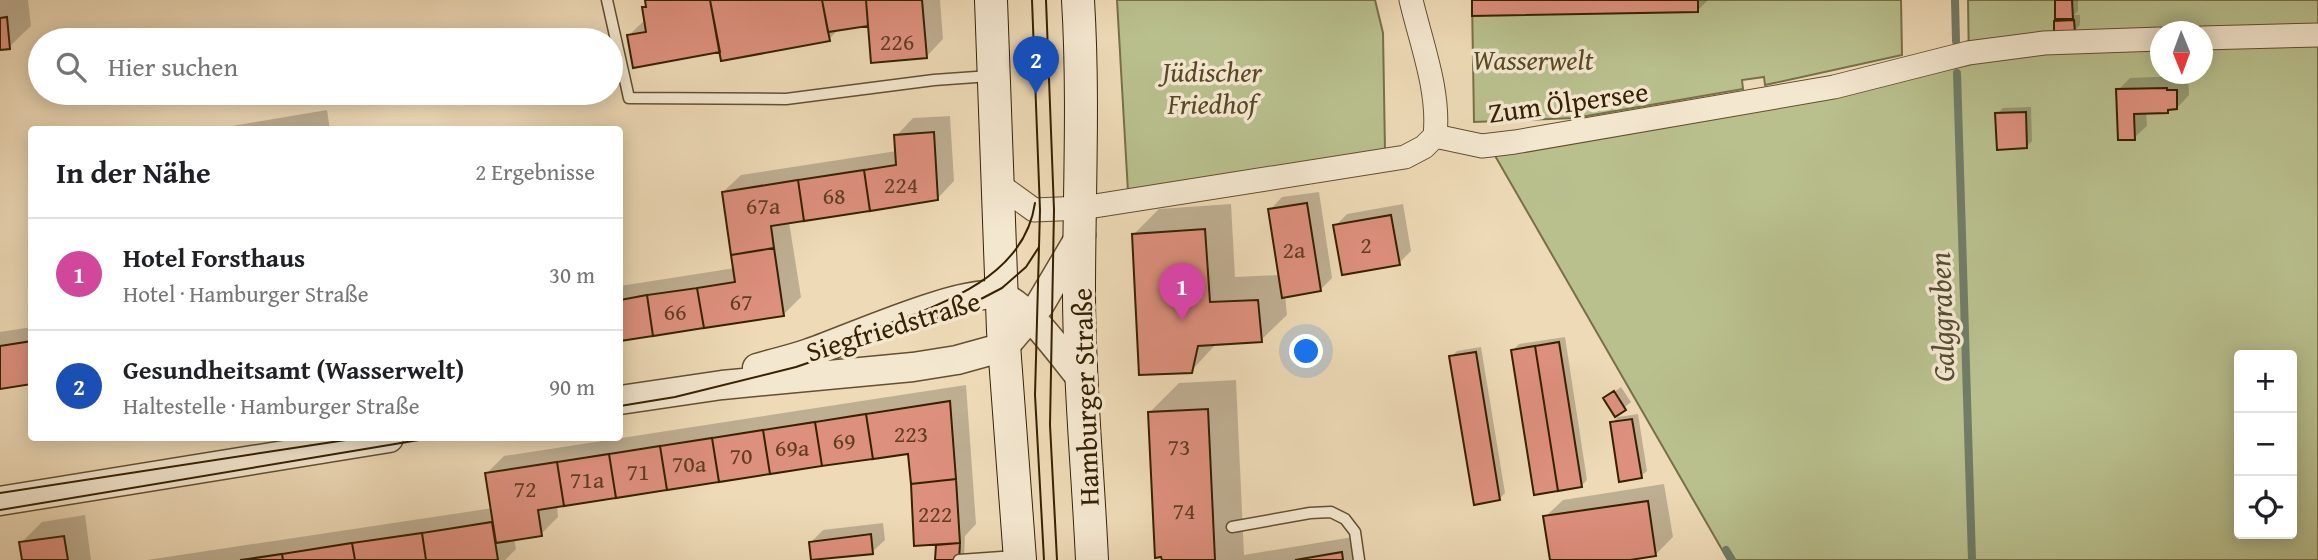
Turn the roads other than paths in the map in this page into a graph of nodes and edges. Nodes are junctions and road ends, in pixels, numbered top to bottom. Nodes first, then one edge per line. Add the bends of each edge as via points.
1 (607, 0) edge
2 (991, 0) edge
3 (1078, 0) edge
4 (1411, 0) edge
5 (613, 28) edge
6 (2318, 34) edge
7 (2213, 38) edge
8 (2150, 39) edge
9 (623, 71) edge
10 (994, 76) junction
11 (1435, 136) junction
12 (998, 184) junction
13 (1081, 221) junction
14 (1003, 297) junction
15 (1030, 317) junction
16 (842, 341) junction
17 (1004, 347) junction
18 (850, 373) junction
19 (1081, 378) junction
20 (674, 391) junction
21 (623, 400) edge
22 (370, 441) edge
23 (0, 501) edge
24 (1232, 527) dead end
25 (1019, 558) edge
26 (959, 560) edge
27 (1092, 560) edge
28 (1359, 560) edge

1 - 5 lane
2 - 10 main road
3 - 13 main road, Hamburger Straße
4 - 11 street via 1437,116
6 - 7 street
8 - 11 street, Zum Ölpersee via 2043,43 1968,53 1834,87 1515,142 1482,146
9 - 10 lane via 629,98 786,99
10 - 12 main road
11 - 13 street via 1405,158
12 - 13 street via 1034,210
12 - 14 main road
13 - 15 street, Hamburger Straße via 1053,283
13 - 19 main road, Hamburger Straße
14 - 15 street, Siegfriedstraße
14 - 16 street, Siegfriedstraße via 973,295
14 - 17 main road
15 - 17 street, Hamburger Straße
15 - 19 street, Siegfriedstraße
16 - 18 street via 839,352
16 - 20 street, Siegfriedstraße
17 - 18 street, Siegfriedstraße via 957,360
17 - 25 main road
18 - 20 street, Siegfriedstraße
19 - 27 main road, Hamburger Straße
20 - 21 street, Siegfriedstraße
22 - 23 street
24 - 28 lane via 1331,512 1345,519 1355,532
25 - 26 lane

